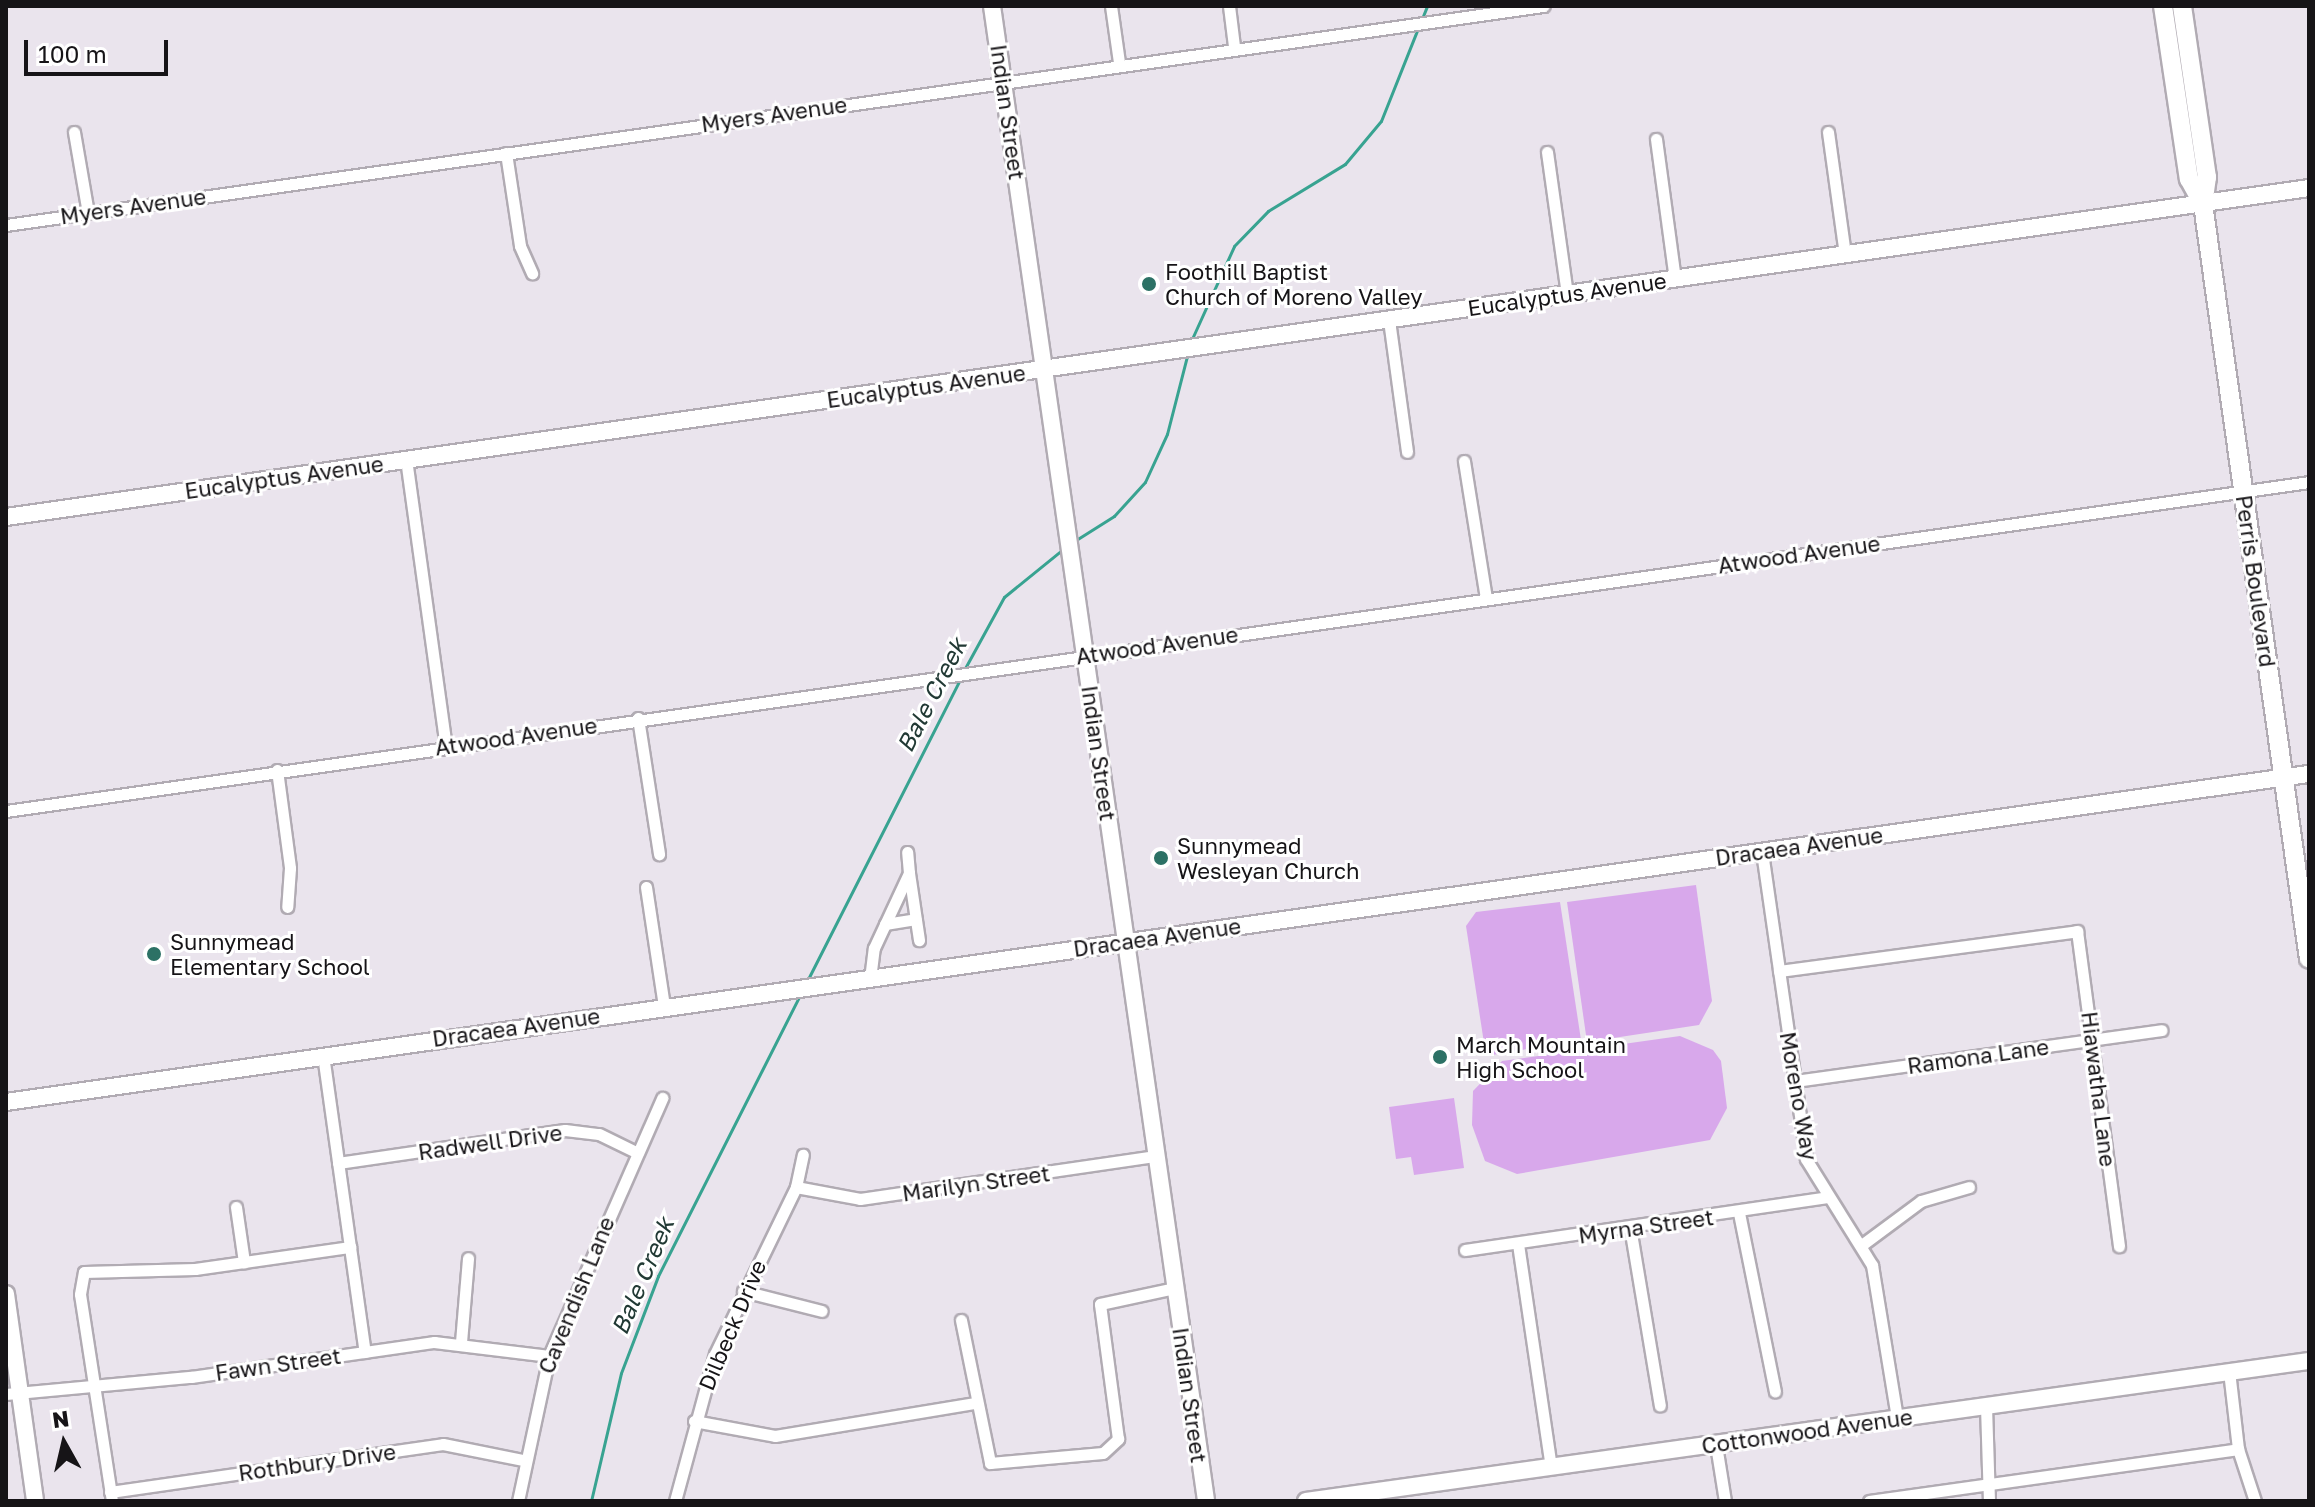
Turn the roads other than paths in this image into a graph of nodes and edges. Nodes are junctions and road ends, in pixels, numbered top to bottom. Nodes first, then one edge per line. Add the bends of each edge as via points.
1 (992, 6) edge
2 (1111, 6) edge
3 (1229, 6) edge
4 (1543, 6) edge
5 (2163, 6) edge
6 (2182, 6) edge
7 (1234, 46) junction
8 (1119, 62) junction
9 (1003, 82) junction
10 (74, 132) dead end
11 (1828, 132) dead end
12 (1656, 139) dead end
13 (1547, 152) dead end
14 (506, 153) junction
15 (2309, 188) edge
16 (2203, 204) junction
17 (88, 213) junction
18 (6, 225) edge
19 (1845, 255) junction
20 (532, 273) dead end
21 (1675, 279) junction
22 (1567, 294) junction
23 (1389, 320) junction
24 (1044, 369) junction
25 (1407, 452) dead end
26 (406, 459) junction
27 (1464, 461) dead end
28 (2309, 482) edge
29 (2244, 491) junction
30 (6, 517) edge
31 (1486, 598) junction
32 (1085, 655) junction
33 (638, 718) junction
34 (446, 747) junction
35 (277, 770) junction
36 (2309, 774) edge
37 (2284, 777) junction
38 (6, 811) edge
39 (907, 852) dead end
40 (1762, 852) junction
41 (659, 854) dead end
42 (909, 873) junction
43 (646, 887) dead end
44 (287, 907) dead end
45 (916, 919) junction
46 (885, 924) junction
47 (919, 940) dead end
48 (1126, 942) junction
49 (2309, 959) edge
50 (1779, 971) junction
51 (870, 979) junction
52 (664, 1006) junction
53 (2161, 1030) dead end
54 (2093, 1039) junction
55 (323, 1055) junction
56 (1795, 1081) junction
57 (662, 1098) dead end
58 (6, 1102) edge
59 (638, 1153) junction
60 (803, 1155) dead end
61 (1156, 1156) junction
62 (338, 1163) junction
63 (796, 1187) junction
64 (1969, 1187) dead end
65 (1827, 1197) junction
66 (236, 1207) dead end
67 (1739, 1213) junction
68 (1630, 1227) junction
69 (1518, 1244) junction
70 (1863, 1244) junction
71 (2119, 1246) dead end
72 (350, 1247) junction
73 (1465, 1250) dead end
74 (468, 1258) dead end
75 (244, 1262) junction
76 (1175, 1288) junction
77 (743, 1291) junction
78 (6, 1294) edge
79 (822, 1311) dead end
80 (961, 1320) dead end
81 (461, 1342) junction
82 (365, 1352) junction
83 (549, 1356) junction
84 (2309, 1361) edge
85 (2229, 1371) junction
86 (96, 1380) junction
87 (1775, 1391) dead end
88 (13, 1393) edge
89 (975, 1403) junction
90 (1660, 1406) dead end
91 (1986, 1406) junction
92 (1897, 1418) junction
93 (694, 1421) junction
94 (1716, 1445) junction
95 (2238, 1449) junction
96 (523, 1460) junction
97 (1551, 1468) junction
98 (1987, 1486) junction
99 (111, 1496) edge
100 (35, 1501) edge
101 (518, 1501) edge
102 (675, 1501) edge
103 (1206, 1501) edge
104 (1306, 1501) edge
105 (1725, 1501) edge
106 (1869, 1501) edge
107 (1989, 1501) edge
108 (2255, 1501) edge

1 - 9 street, Indian Street
2 - 8 street
3 - 7 street
4 - 7 street, Myers Avenue
5 - 16 main road, Perris Boulevard via 2189,179
6 - 16 main road, Perris Boulevard via 2207,177
7 - 8 street, Myers Avenue
8 - 9 street, Myers Avenue
9 - 14 street, Myers Avenue
9 - 24 street, Indian Street
10 - 17 street
11 - 19 street
12 - 21 street
13 - 22 street
14 - 17 street, Myers Avenue
14 - 20 street via 520,246
15 - 16 street, Eucalyptus Avenue
16 - 19 street, Eucalyptus Avenue
16 - 29 main road, Perris Boulevard
17 - 18 street, Myers Avenue
19 - 21 street, Eucalyptus Avenue
21 - 22 street, Eucalyptus Avenue
22 - 23 street, Eucalyptus Avenue
23 - 24 street, Eucalyptus Avenue
23 - 25 street
24 - 26 street, Eucalyptus Avenue
24 - 32 street, Indian Street
26 - 30 street, Eucalyptus Avenue
26 - 34 street
27 - 31 street
28 - 29 street, Atwood Avenue
29 - 31 street, Atwood Avenue
29 - 37 main road, Perris Boulevard
31 - 32 street, Atwood Avenue
32 - 33 street, Atwood Avenue
32 - 48 street, Indian Street
33 - 34 street, Atwood Avenue
33 - 41 street
34 - 35 street, Atwood Avenue
35 - 38 street, Atwood Avenue
35 - 44 street via 290,868
36 - 37 street, Dracaea Avenue
37 - 40 street, Dracaea Avenue
37 - 49 main road, Perris Boulevard
39 - 42 street
40 - 48 street, Dracaea Avenue
40 - 50 street, Moreno Way
42 - 45 street
42 - 46 street
43 - 52 street
45 - 46 street
45 - 47 street
46 - 51 street
48 - 51 street, Dracaea Avenue
48 - 61 street, Indian Street
50 - 54 street, Hiawatha Lane via 2077,931
50 - 56 street, Moreno Way
51 - 52 street, Dracaea Avenue
52 - 55 street, Dracaea Avenue
53 - 54 street, Ramona Lane
54 - 56 street, Ramona Lane
54 - 71 street, Hiawatha Lane
55 - 58 street, Dracaea Avenue
55 - 62 street
56 - 65 street, Moreno Way via 1806,1159
57 - 59 street, Cavendish Lane
59 - 62 street, Radwell Drive via 599,1134 565,1130
59 - 83 street, Cavendish Lane
60 - 63 street, Dilbeck Drive
61 - 63 street, Marilyn Street via 860,1199
61 - 76 street, Indian Street
62 - 72 street
63 - 77 street, Dilbeck Drive
64 - 70 street via 1921,1201
65 - 67 street, Myrna Street
65 - 70 street, Moreno Way
66 - 75 street
67 - 68 street, Myrna Street
67 - 87 street
68 - 69 street, Myrna Street
68 - 90 street
69 - 73 street, Myrna Street
69 - 97 street
70 - 92 street, Moreno Way
72 - 75 street
72 - 82 street
74 - 81 street
75 - 86 street via 98,1267 84,1272 79,1283
76 - 89 street via 1107,1299 1097,1311 1118,1429 1114,1448 999,1468 985,1455
76 - 103 street, Indian Street
77 - 79 street
77 - 93 street, Dilbeck Drive
78 - 88 street
80 - 89 street
81 - 82 street, Fawn Street
81 - 83 street, Fawn Street
82 - 86 street, Fawn Street via 161,1380
83 - 96 street, Cavendish Lane
84 - 85 street, Cottonwood Avenue
85 - 91 street, Cottonwood Avenue
85 - 95 street
86 - 88 street, Fawn Street
86 - 99 street
88 - 100 street
89 - 93 street via 775,1436
91 - 92 street, Cottonwood Avenue
91 - 98 street
92 - 94 street, Cottonwood Avenue
93 - 102 street, Dilbeck Drive
94 - 97 street, Cottonwood Avenue
94 - 105 street
95 - 98 street
95 - 108 street
96 - 99 street, Rothbury Drive via 443,1444
96 - 101 street, Cavendish Lane
97 - 104 street, Cottonwood Avenue
98 - 106 street
98 - 107 street

